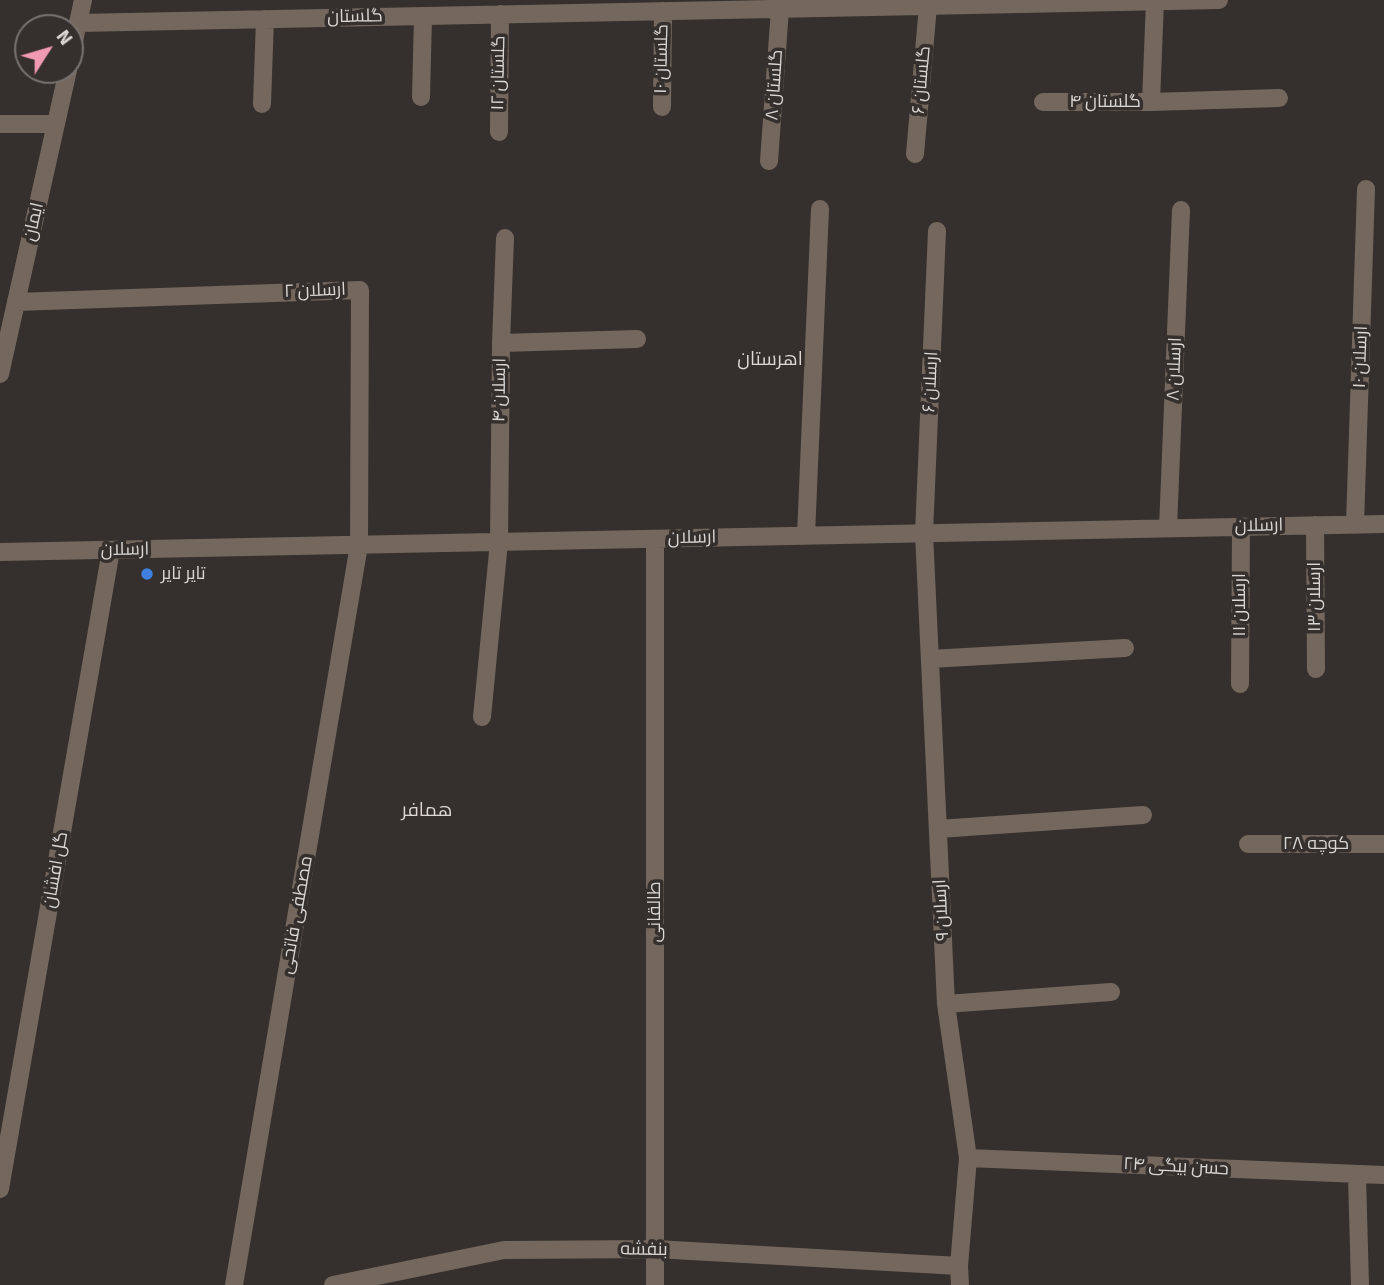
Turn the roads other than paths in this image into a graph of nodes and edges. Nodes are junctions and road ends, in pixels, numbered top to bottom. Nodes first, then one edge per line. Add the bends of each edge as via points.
1 (1220, 0) edge
2 (1155, 1) edge
3 (975, 2) edge
4 (815, 4) edge
5 (738, 5) edge
6 (608, 6) edge
7 (928, 6) junction
8 (465, 8) edge
9 (780, 9) junction
10 (663, 11) junction
11 (500, 14) junction
12 (423, 16) junction
13 (265, 19) junction
14 (84, 23) edge
15 (65, 84) edge
16 (421, 97) dead end
17 (1279, 98) dead end
18 (1043, 102) dead end
19 (1151, 102) junction
20 (262, 104) dead end
21 (662, 107) dead end
22 (0, 124) edge
23 (56, 124) junction
24 (499, 132) dead end
25 (915, 154) dead end
26 (769, 161) dead end
27 (1366, 189) dead end
28 (820, 209) dead end
29 (1181, 211) dead end
30 (937, 231) dead end
31 (505, 238) dead end
32 (16, 302) junction
33 (637, 339) dead end
34 (501, 344) junction
35 (0, 374) edge
36 (1355, 524) junction
37 (1384, 524) edge
38 (1315, 525) junction
39 (1241, 526) junction
40 (1168, 528) junction
41 (924, 533) junction
42 (806, 535) junction
43 (655, 539) junction
44 (499, 542) junction
45 (359, 545) junction
46 (111, 550) junction
47 (0, 552) edge
48 (1125, 648) dead end
49 (930, 659) junction
50 (1315, 669) dead end
51 (1240, 684) dead end
52 (482, 717) dead end
53 (1143, 815) dead end
54 (938, 829) junction
55 (1248, 844) dead end
56 (1384, 844) edge
57 (1111, 992) dead end
58 (946, 1004) junction
59 (968, 1158) junction
60 (1384, 1175) edge
61 (1357, 1176) junction
62 (0, 1189) edge
63 (655, 1249) junction
64 (959, 1266) junction
65 (234, 1285) edge
66 (333, 1285) edge
67 (655, 1285) edge
68 (960, 1285) edge
69 (1360, 1285) edge

1 - 2 street, گلستان
2 - 3 street, گلستان
2 - 19 street, گلستان ۴
3 - 7 street, گلستان
4 - 7 street, گلستان
4 - 9 street, گلستان
5 - 9 street, گلستان
5 - 10 street, گلستان
6 - 10 street, گلستان
6 - 11 street, گلستان
7 - 25 street, گلستان ۶
8 - 11 street, گلستان
8 - 12 street, گلستان
9 - 26 street, گلستان ۸
10 - 21 street, گلستان ۱۰
11 - 24 street, گلستان ۱۲
12 - 13 street, گلستان
12 - 16 street
13 - 14 street, گلستان
13 - 20 street
15 - 23 street, ایمان
17 - 19 street
18 - 19 street, گلستان ۴
22 - 23 street
23 - 32 street, ایمان
27 - 36 street, ارسلان ۱۰
28 - 42 street
29 - 40 street, ارسلان ۸
30 - 41 street, ارسلان ۶
31 - 34 street, ارسلان ۴
32 - 35 street, ایمان
32 - 45 street, ارسلان ۲ via 360,290
33 - 34 street
34 - 44 street, ارسلان ۴
36 - 37 street, ارسلان
36 - 38 street, ارسلان
38 - 39 street, ارسلان
38 - 50 street, ارسلان ۱۳
39 - 40 street, ارسلان
39 - 51 street, ارسلان ۱۱
40 - 41 street, ارسلان
41 - 42 street, ارسلان
41 - 49 street, ارسلان ۹
42 - 43 street, ارسلان
43 - 44 street, ارسلان
43 - 63 street, طالقانی
44 - 45 street, ارسلان
44 - 52 street, ارسلان ۴
45 - 46 street, ارسلان
45 - 65 street, مصطفی فاتحی
46 - 47 street, ارسلان
46 - 62 street, گل افشان
48 - 49 street
49 - 54 street, ارسلان ۹
53 - 54 street
54 - 58 street, ارسلان ۹
55 - 56 street, کوچه ۲۸
57 - 58 street
58 - 59 street, ارسلان ۹
59 - 61 street, حسن بیگی ۲۴
59 - 64 street, ارسلان ۹
60 - 61 street, حسن بیگی ۲۴
61 - 69 street
63 - 64 street, بنفشه
63 - 66 street, بنفشه via 504,1250
63 - 67 street, طالقانی
64 - 68 street, ارسلان ۹

